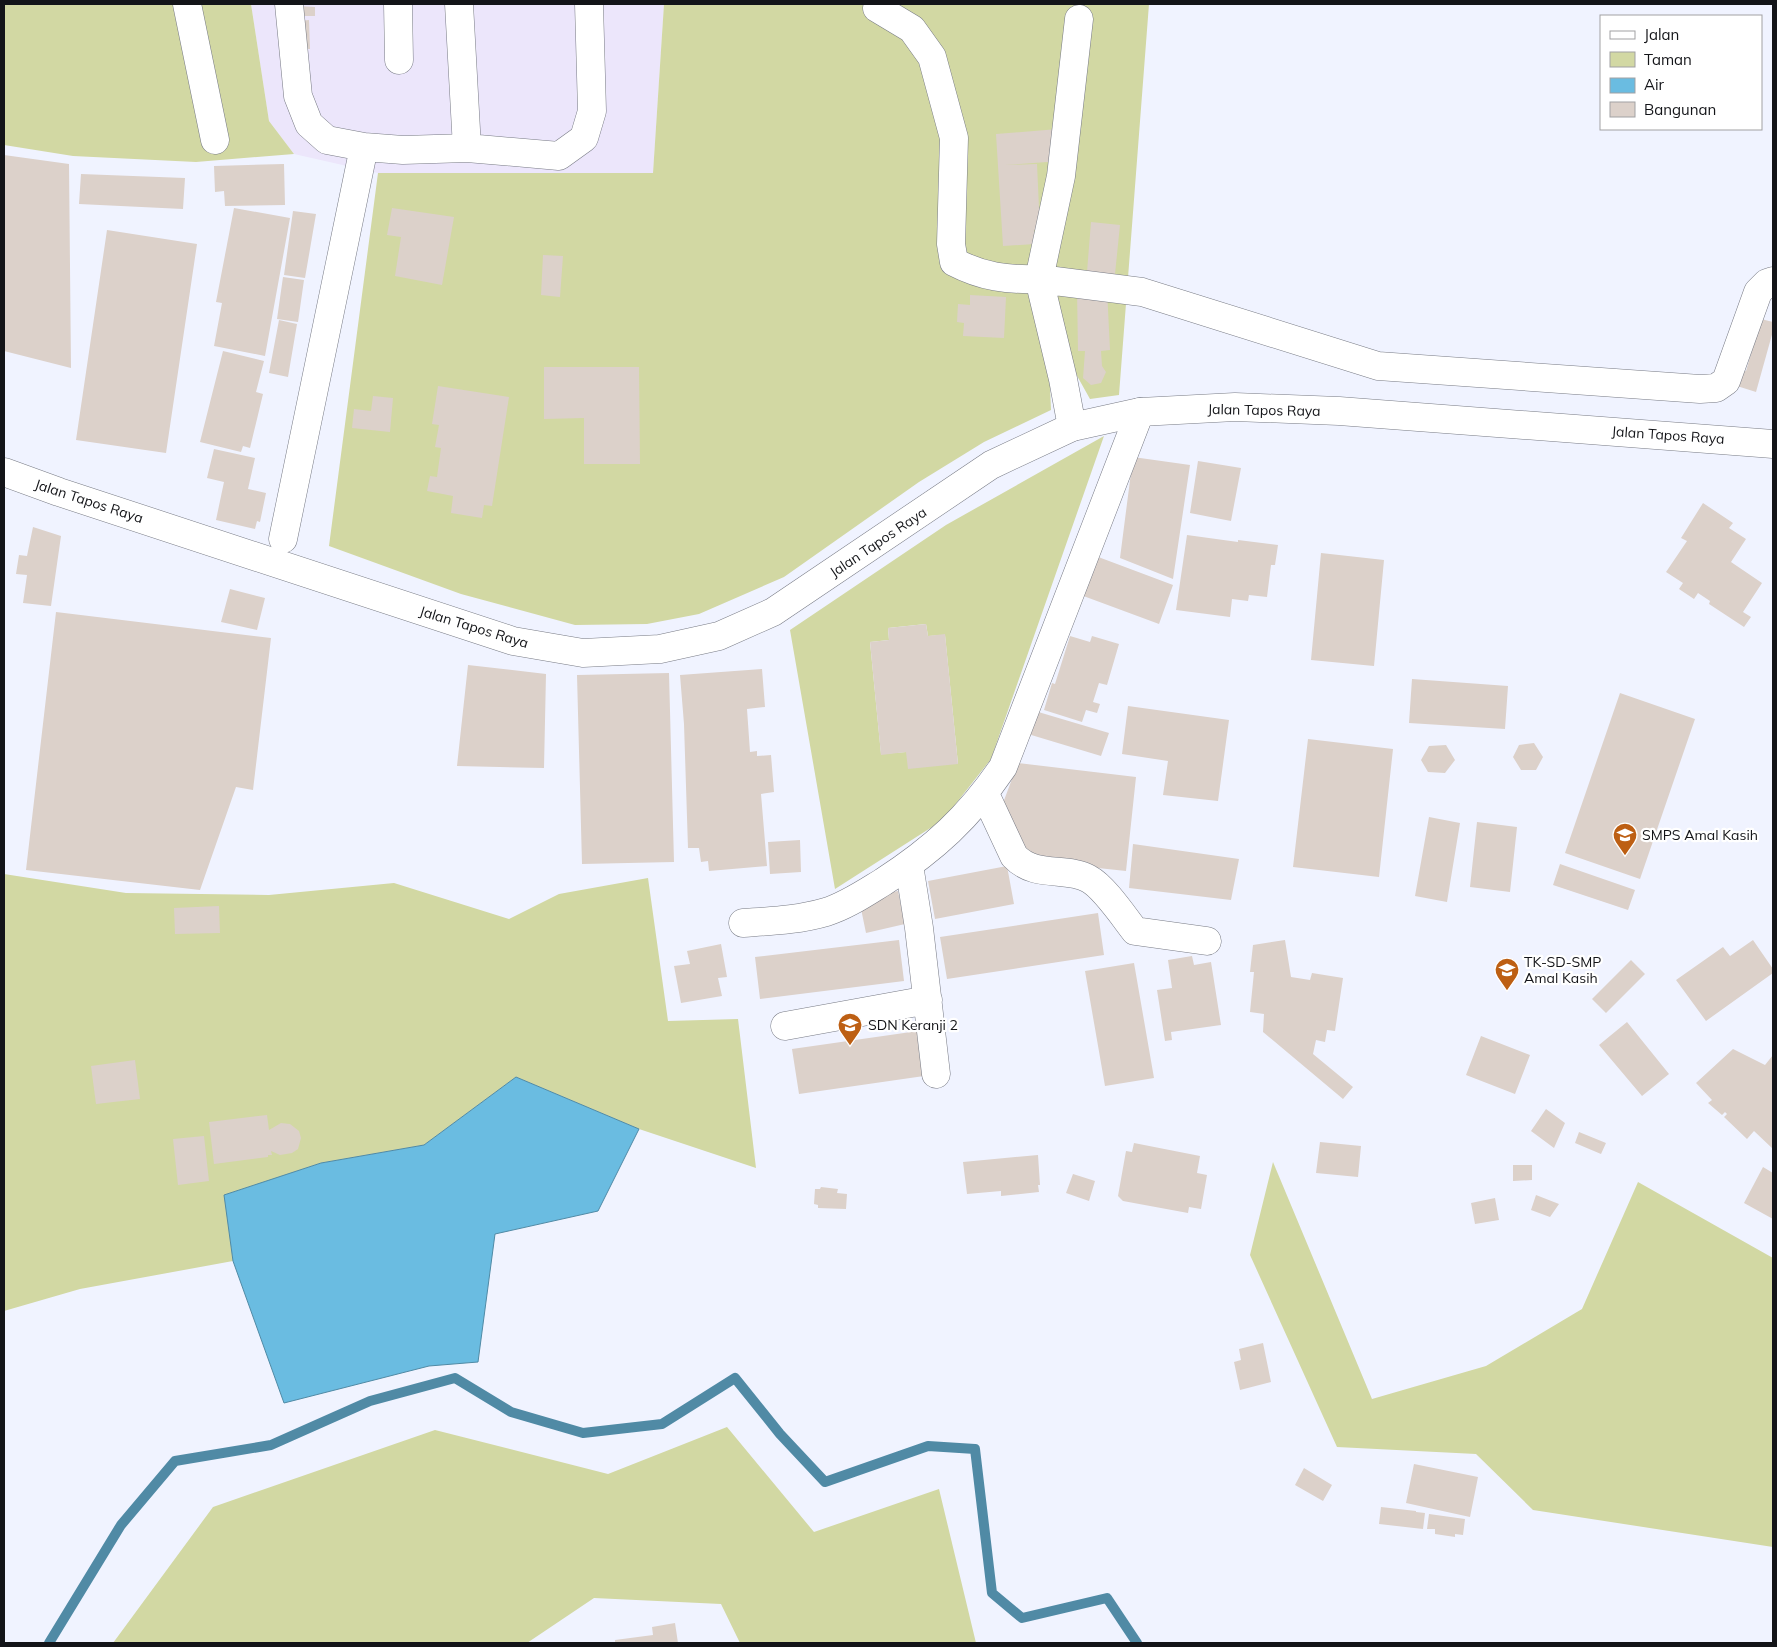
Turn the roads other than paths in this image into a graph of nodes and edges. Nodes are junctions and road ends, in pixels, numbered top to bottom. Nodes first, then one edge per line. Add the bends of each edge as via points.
1 (188, 4) edge
2 (289, 4) edge
3 (398, 4) edge
4 (459, 4) edge
5 (589, 4) edge
6 (877, 8) dead end
7 (1078, 19) dead end
8 (399, 60) dead end
9 (215, 140) dead end
10 (364, 147) junction
11 (467, 148) junction
12 (1039, 279) junction
13 (1773, 281) edge
14 (1140, 412) junction
15 (1072, 427) junction
16 (1773, 444) edge
17 (4, 472) edge
18 (283, 539) dead end
19 (985, 794) junction
20 (910, 865) junction
21 (743, 922) dead end
22 (1207, 941) dead end
23 (928, 1000) junction
24 (784, 1026) dead end
25 (936, 1074) dead end

1 - 9 main road
2 - 10 main road via 298,96 309,124 327,140
3 - 8 main road
4 - 11 main road
5 - 11 main road via 592,111 584,138 559,156
6 - 12 main road via 912,28 932,57 954,138 950,244 954,262 972,272 1012,280
7 - 12 main road via 1061,176
10 - 11 main road via 404,150
10 - 18 main road
12 - 13 main road via 1142,292 1378,366 1700,389 1716,388 1726,381 1758,292 1766,283
12 - 15 main road via 1060,361
14 - 15 main road, Jalan Tapos Raya
14 - 16 main road, Jalan Tapos Raya via 1235,407 1339,411
14 - 19 main road via 1003,768
15 - 17 main road, Jalan Tapos Raya via 991,465 773,612 718,636 660,649 583,653 513,642
19 - 20 main road via 949,832
19 - 22 main road via 1020,863 1088,878 1135,931
20 - 21 main road via 863,895 827,912 795,920
20 - 23 main road
23 - 24 main road
23 - 25 main road

